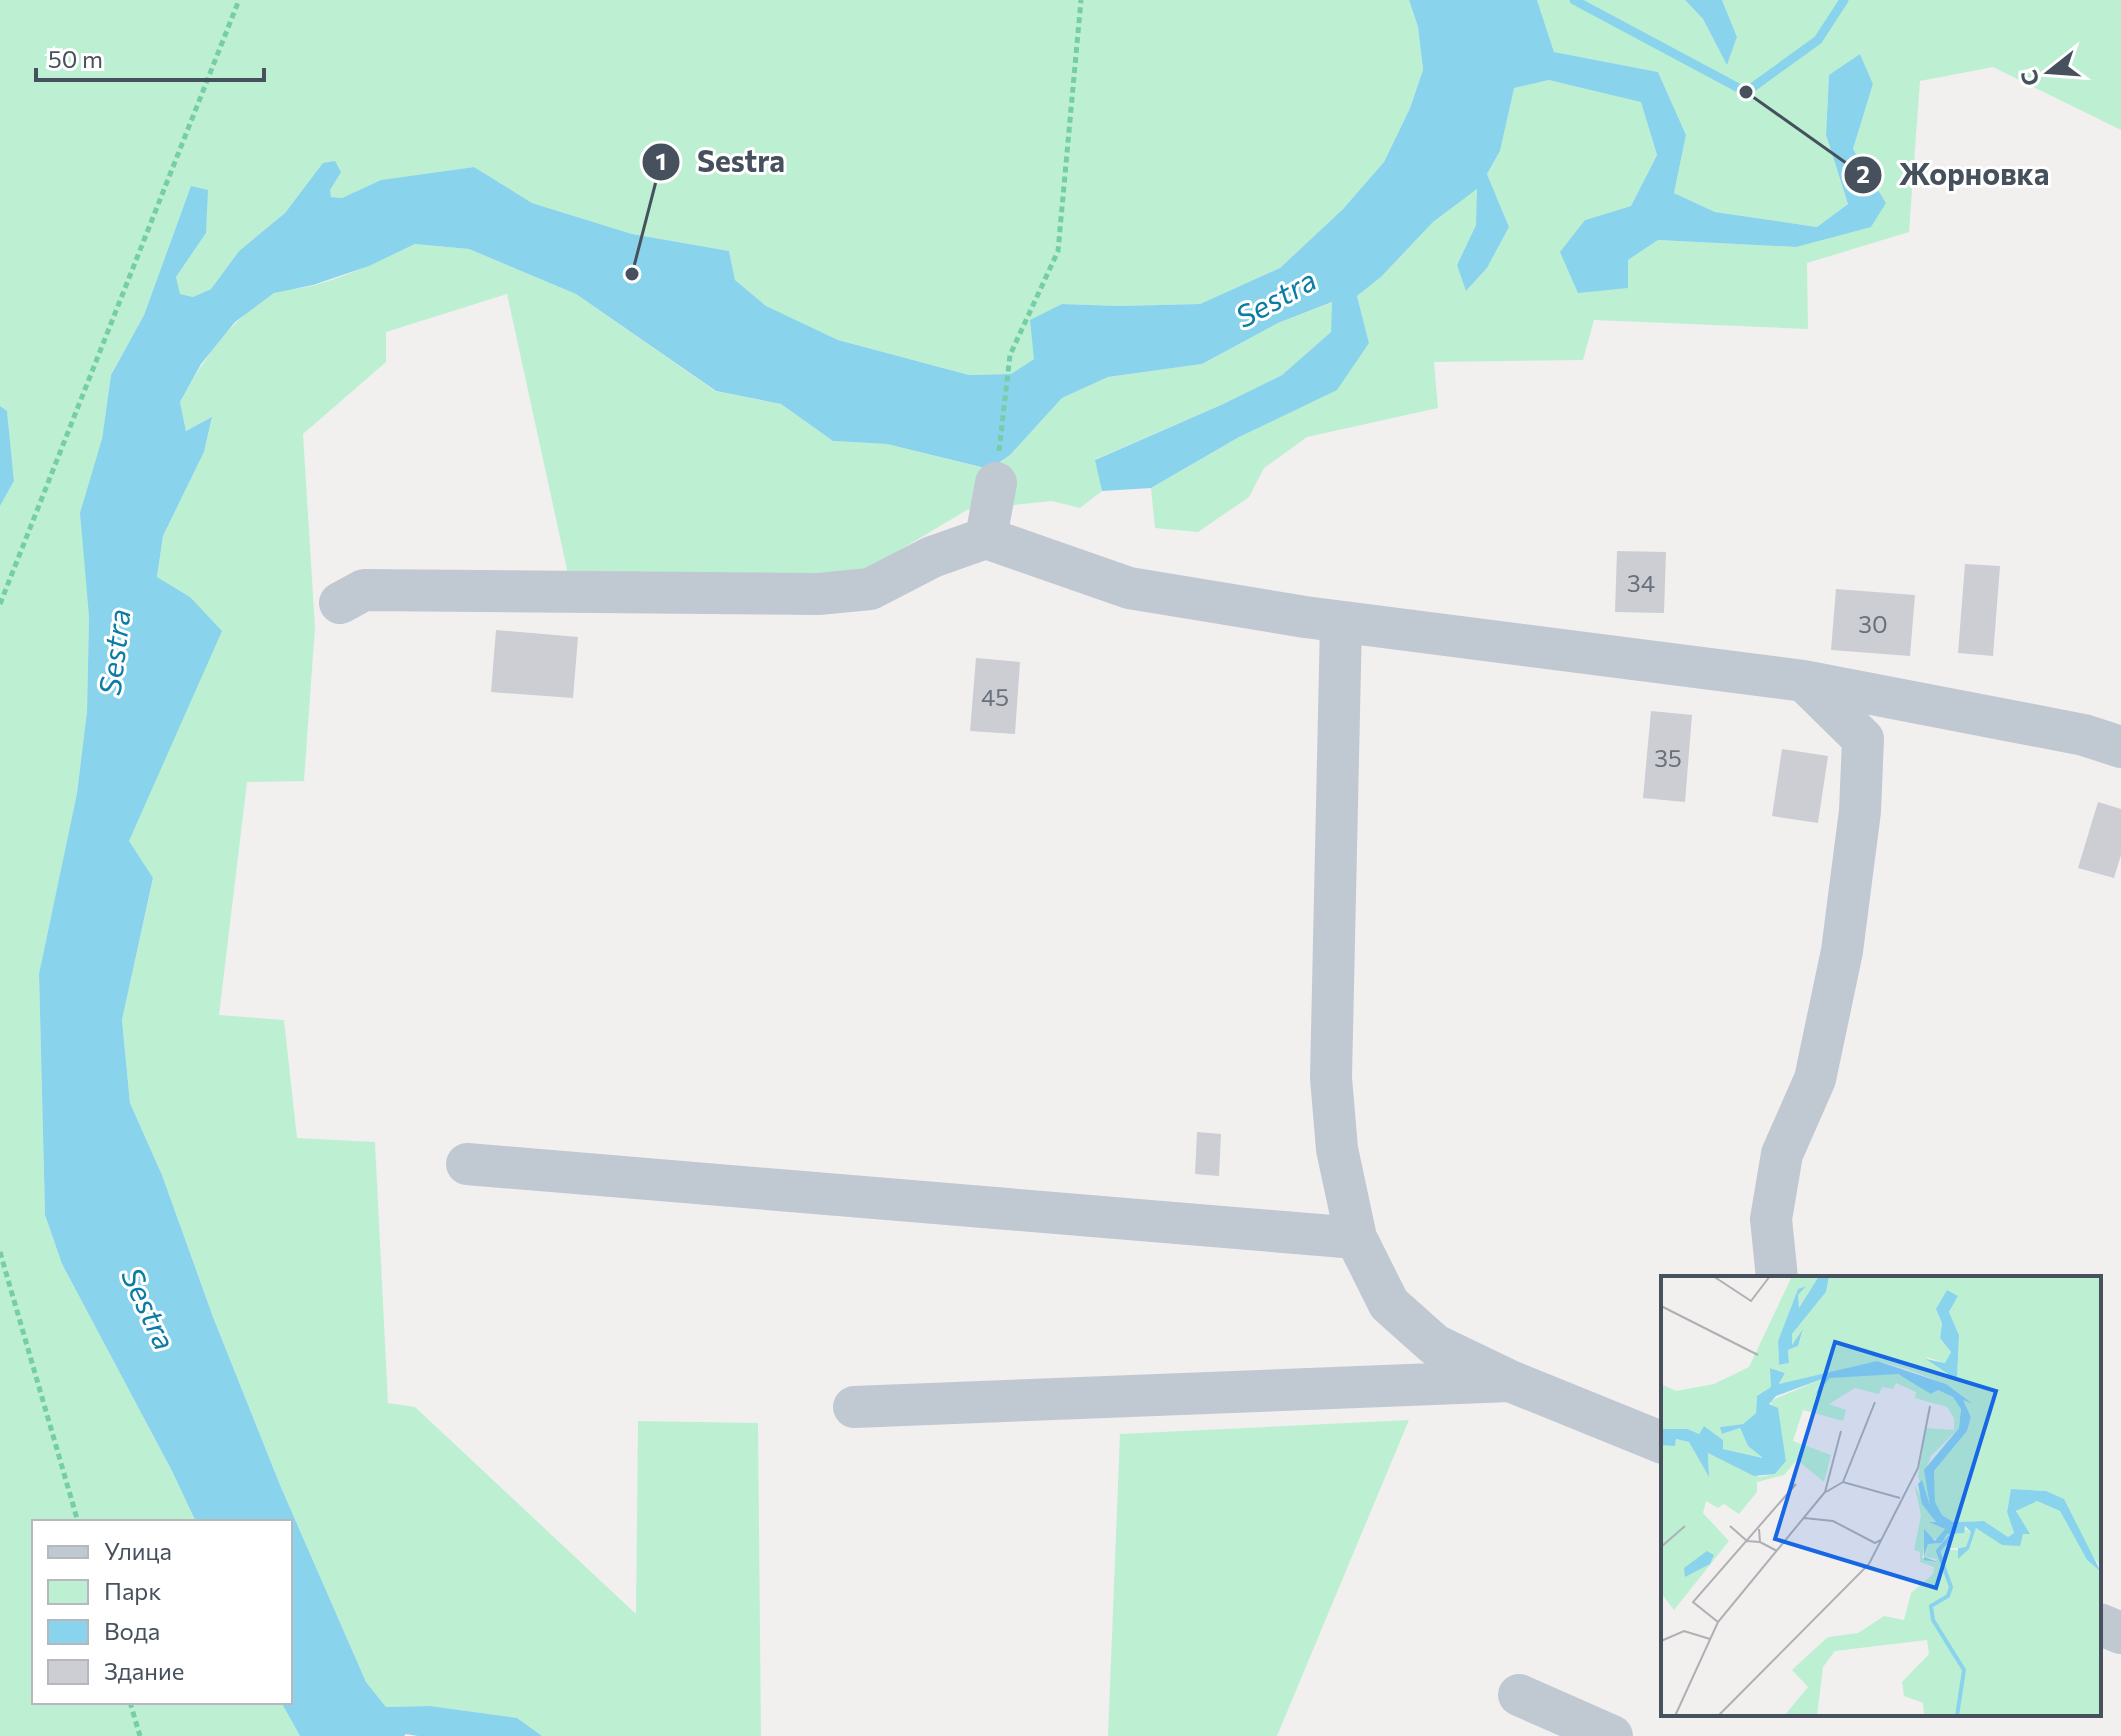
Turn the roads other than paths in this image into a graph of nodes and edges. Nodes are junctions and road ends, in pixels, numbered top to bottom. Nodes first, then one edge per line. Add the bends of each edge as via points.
1 (996, 483) road end
2 (986, 538) junction
3 (340, 603) dead end
4 (1341, 622) junction
5 (1804, 681) junction
6 (2121, 747) edge
7 (467, 1164) dead end
8 (1356, 1238) junction
9 (1777, 1276) edge
10 (1510, 1381) junction
11 (854, 1407) dead end
12 (1661, 1442) edge
13 (2101, 1625) edge
14 (2121, 1633) edge
15 (1519, 1695) dead end
16 (1612, 1736) edge

1 - 2 street
2 - 3 street via 932,557 870,589 818,594 364,590
2 - 4 street via 1129,588
4 - 5 street
4 - 8 street via 1331,1078 1337,1149
5 - 6 street via 2084,735
5 - 9 street via 1863,739 1860,811 1842,951 1815,1079 1782,1154 1771,1219
7 - 8 street
8 - 10 street via 1389,1304 1435,1345
10 - 11 street
10 - 12 street
13 - 14 street
15 - 16 street

